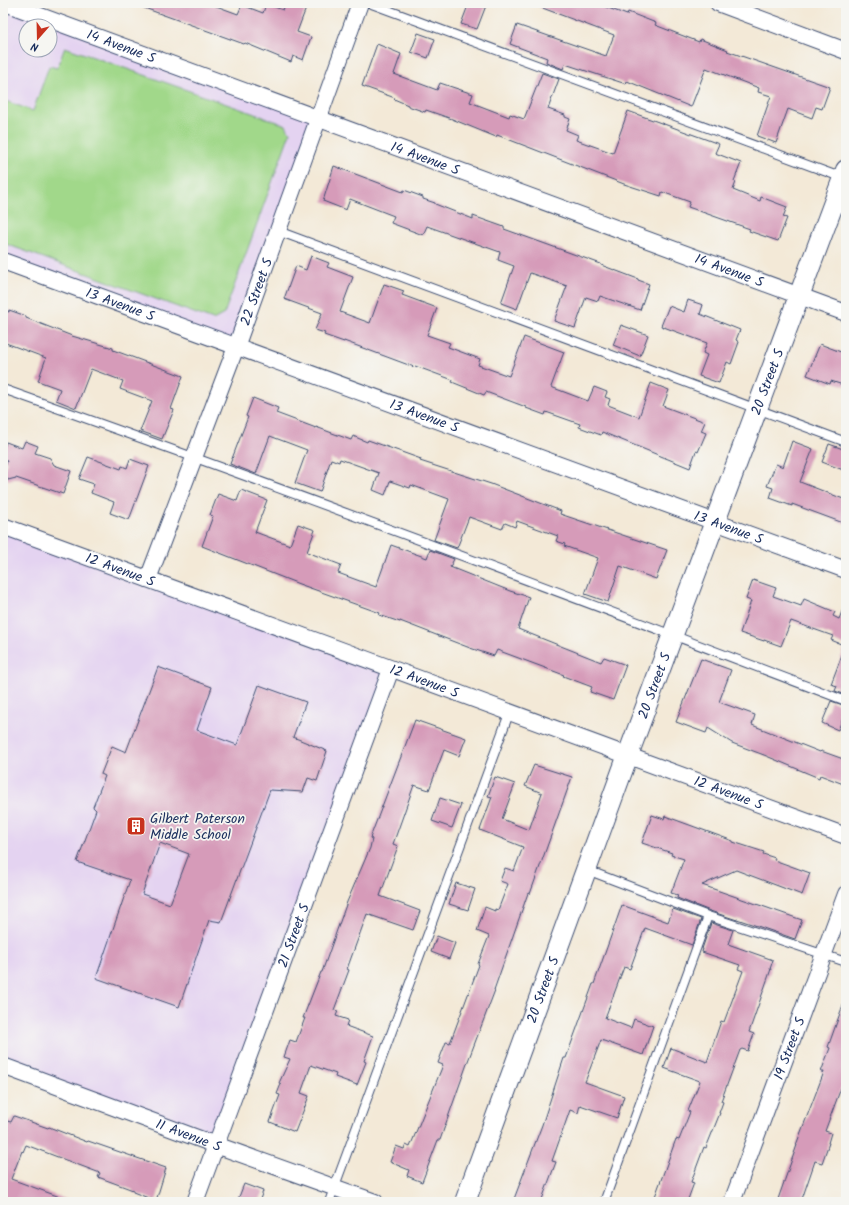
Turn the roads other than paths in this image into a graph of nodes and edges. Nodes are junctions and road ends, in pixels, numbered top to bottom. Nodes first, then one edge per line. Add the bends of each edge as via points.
1 (5, 3) edge
2 (360, 3) edge
3 (369, 3) edge
4 (718, 3) edge
5 (846, 51) edge
6 (318, 118) junction
7 (845, 175) edge
8 (278, 231) junction
9 (3, 261) edge
10 (799, 296) junction
11 (846, 314) edge
12 (236, 348) junction
13 (3, 389) edge
14 (757, 410) junction
15 (846, 442) edge
16 (194, 457) junction
17 (715, 523) junction
18 (3, 526) edge
19 (846, 570) edge
20 (148, 579) junction
21 (673, 635) junction
22 (391, 669) junction
23 (846, 701) edge
24 (510, 711) junction
25 (628, 755) junction
26 (846, 836) edge
27 (586, 869) junction
28 (846, 894) edge
29 (708, 916) junction
30 (824, 954) junction
31 (846, 962) edge
32 (3, 1066) edge
33 (216, 1145) junction
34 (334, 1187) junction
35 (195, 1202) edge
36 (329, 1202) edge
37 (375, 1202) edge
38 (465, 1202) edge
39 (604, 1202) edge
40 (732, 1202) edge

1 - 6 street, 14 Avenue S
2 - 6 street, 22 Street S
3 - 7 lane
4 - 5 street
6 - 8 street, 22 Street S
6 - 10 street, 14 Avenue S
7 - 10 street, 20 Street S
8 - 12 street, 22 Street S
8 - 14 lane
9 - 12 street, 13 Avenue S
10 - 11 street, 14 Avenue S
10 - 14 street, 20 Street S
12 - 16 street, 22 Street S
12 - 17 street, 13 Avenue S
13 - 16 lane
14 - 15 lane
14 - 17 street, 20 Street S
16 - 20 street, 22 Street S
16 - 21 lane
17 - 19 street, 13 Avenue S
17 - 21 street, 20 Street S
18 - 20 street, 12 Avenue S
20 - 22 street, 12 Avenue S
21 - 23 lane
21 - 25 street, 20 Street S
22 - 24 street, 12 Avenue S
22 - 33 street, 21 Street S
24 - 25 street, 12 Avenue S
24 - 34 lane
25 - 26 street, 12 Avenue S
25 - 27 street, 20 Street S
27 - 29 lane
27 - 38 street, 20 Street S
28 - 30 street, 19 Street S
29 - 30 lane
29 - 39 lane
30 - 31 lane
30 - 40 street, 19 Street S
32 - 33 street, 11 Avenue S
33 - 34 street, 11 Avenue S
33 - 35 street, 21 Street S
34 - 36 lane
34 - 37 street, 11 Avenue S

